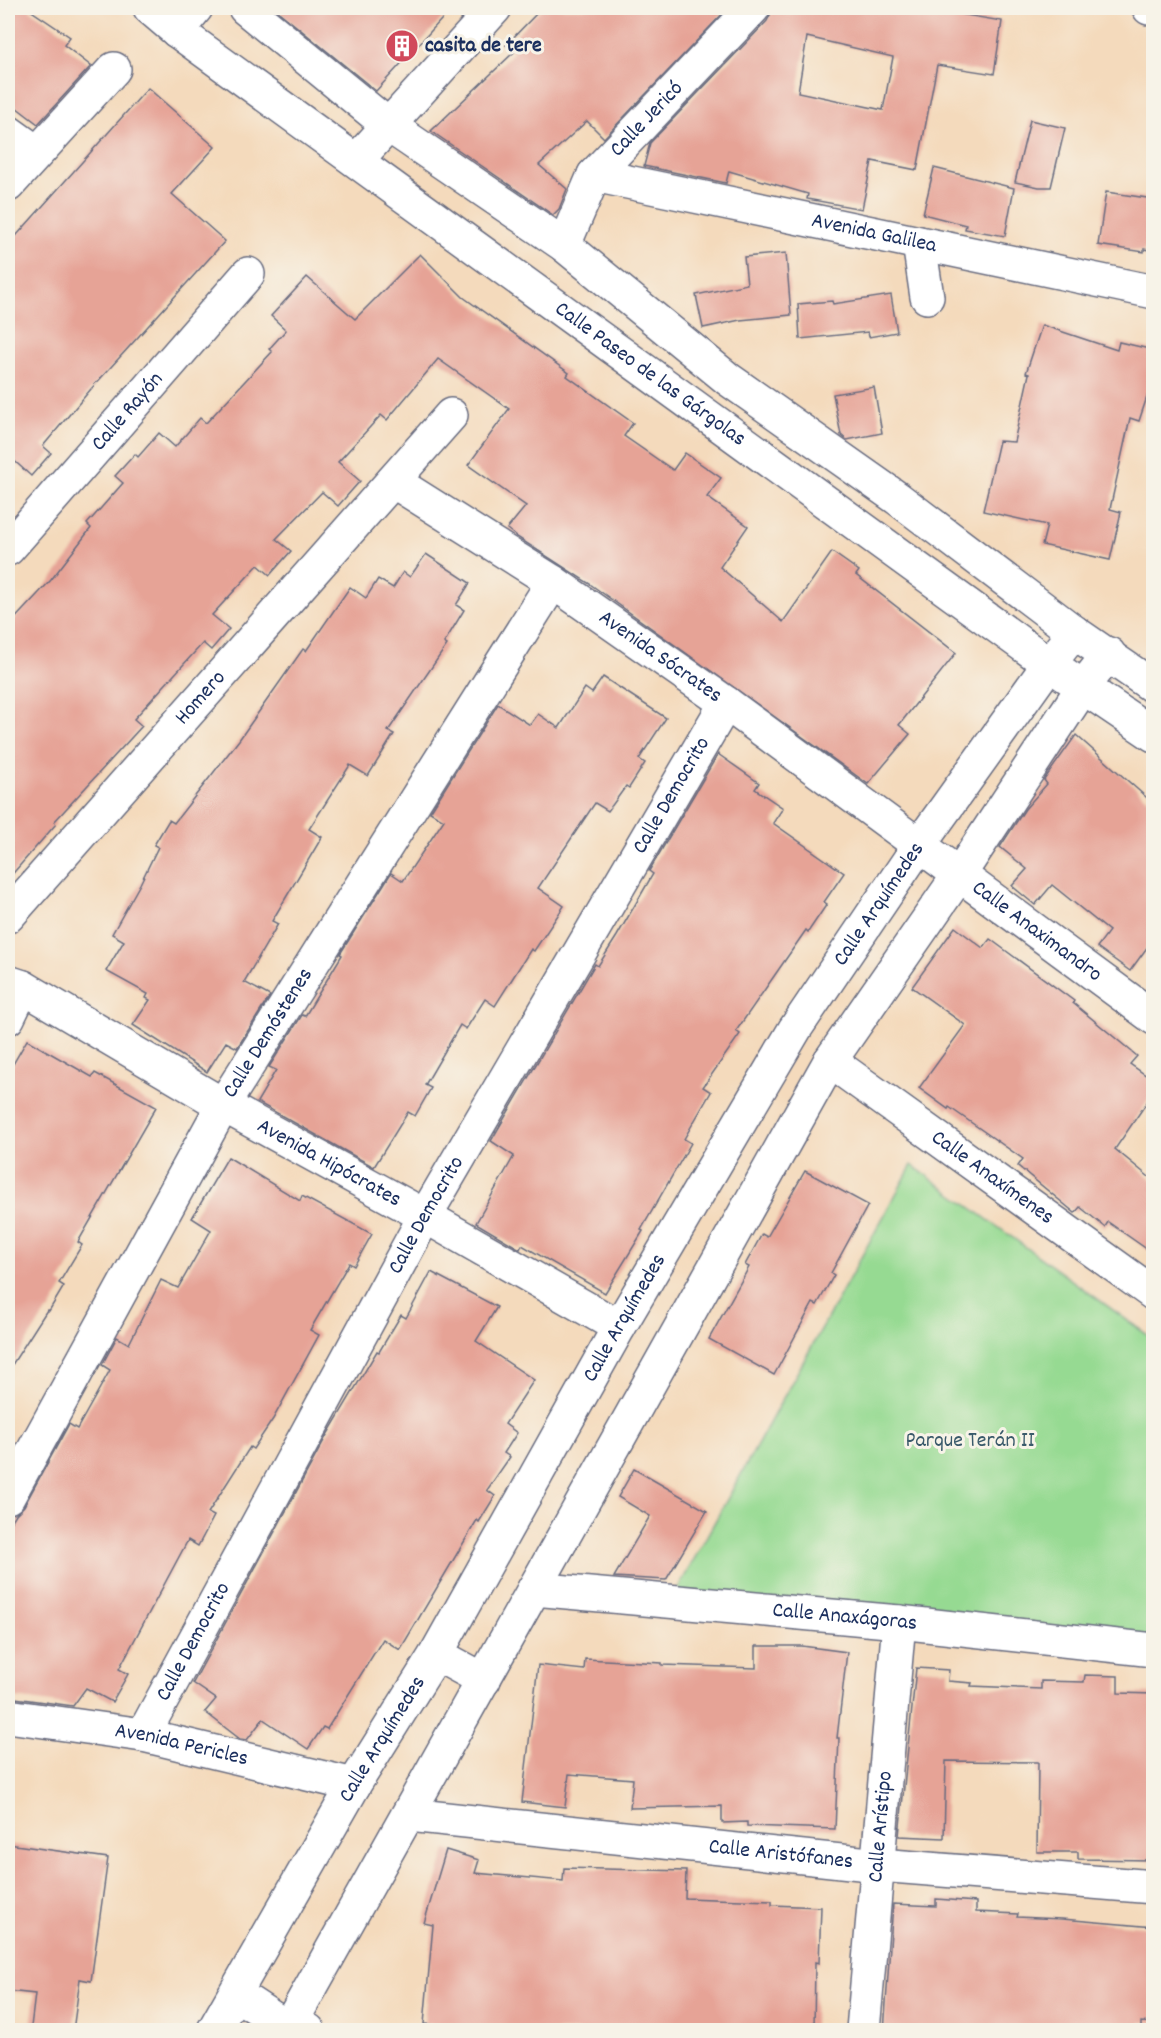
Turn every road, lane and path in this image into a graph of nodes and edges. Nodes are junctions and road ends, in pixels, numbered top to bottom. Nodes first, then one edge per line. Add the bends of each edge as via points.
1 (150, 8) edge
2 (245, 8) edge
3 (495, 8) edge
4 (753, 8) edge
5 (187, 20) edge
6 (114, 69) dead end
7 (388, 125) junction
8 (8, 132) edge
9 (36, 152) junction
10 (357, 160) junction
11 (594, 175) junction
12 (8, 185) edge
13 (919, 243) junction
14 (564, 245) junction
15 (248, 274) dead end
16 (1154, 292) edge
17 (927, 297) dead end
18 (451, 415) dead end
19 (393, 481) junction
20 (8, 549) edge
21 (553, 582) junction
22 (1074, 632) junction
23 (1109, 654) junction
24 (1049, 664) junction
25 (1083, 687) junction
26 (1154, 687) edge
27 (726, 703) junction
28 (1154, 735) edge
29 (920, 844) junction
30 (959, 875) junction
31 (8, 916) edge
32 (15, 985) edge
33 (8, 1018) edge
34 (1154, 1018) edge
35 (830, 1061) junction
36 (223, 1105) junction
37 (425, 1216) junction
38 (1154, 1294) edge
39 (619, 1328) junction
40 (8, 1497) edge
41 (534, 1589) junction
42 (899, 1622) junction
43 (1154, 1650) edge
44 (436, 1654) junction
45 (484, 1680) junction
46 (8, 1716) edge
47 (144, 1735) junction
48 (354, 1785) junction
49 (409, 1815) junction
50 (879, 1865) junction
51 (1154, 1887) edge
52 (236, 1994) junction
53 (294, 2030) edge
54 (214, 2031) edge
55 (863, 2031) edge

1 - 5 street, Calle Paseo de las Gárgolas
2 - 7 street, Calle Paseo de las Gárgolas
3 - 7 street
4 - 11 street, Calle Jericó
5 - 10 street, Calle Paseo de las Gárgolas
6 - 9 street
7 - 10 street
7 - 14 street, Calle Paseo de las Gárgolas
8 - 9 street
9 - 12 street
10 - 24 street, Calle Paseo de las Gárgolas
11 - 13 street, Avenida Galilea
11 - 14 street, Calle Jericó
13 - 16 street, Avenida Galilea
13 - 17 street
14 - 22 street, Calle Paseo de las Gárgolas via 728,379 897,498
15 - 20 street, Calle Rayón
18 - 19 street, Homero
19 - 21 street, Avenida Sócrates
19 - 31 street, Homero
21 - 27 street, Avenida Sócrates
21 - 36 street, Calle Demóstenes
22 - 23 street, Calle Paseo de las Gárgolas
22 - 24 street, Calle Arquímedes
23 - 25 street
23 - 26 street, Calle Paseo de las Gárgolas
24 - 25 street, Calle Paseo de las Gárgolas
24 - 29 street, Calle Arquímedes
25 - 28 street, Calle Paseo de las Gárgolas
25 - 30 street
27 - 29 street, Avenida Sócrates
27 - 37 street, Calle Democrito
29 - 30 street, Calle Anaximandro
29 - 39 street, Calle Arquímedes via 795,1029
30 - 34 street, Calle Anaximandro
30 - 35 street
32 - 33 street
32 - 36 street, Avenida Hipócrates
35 - 38 street, Calle Anaxímenes
35 - 41 street
36 - 37 street, Avenida Hipócrates
36 - 40 street, Calle Demóstenes
37 - 39 street, Avenida Hipócrates
37 - 47 street, Calle Democrito
39 - 44 street, Calle Arquímedes
41 - 42 street, Calle Anaxágoras
41 - 45 street
42 - 43 street, Calle Anaxágoras
42 - 50 street, Calle Arístipo
44 - 45 street
44 - 48 street, Calle Arquímedes
45 - 49 street
46 - 47 street, Avenida Pericles
47 - 48 street, Avenida Pericles
48 - 52 street, Calle Arquímedes
49 - 50 street, Calle Aristófanes
49 - 53 street
50 - 51 street, Calle Aristófanes
50 - 55 street, Calle Arístipo
52 - 53 street
52 - 54 street, Calle Arquímedes

